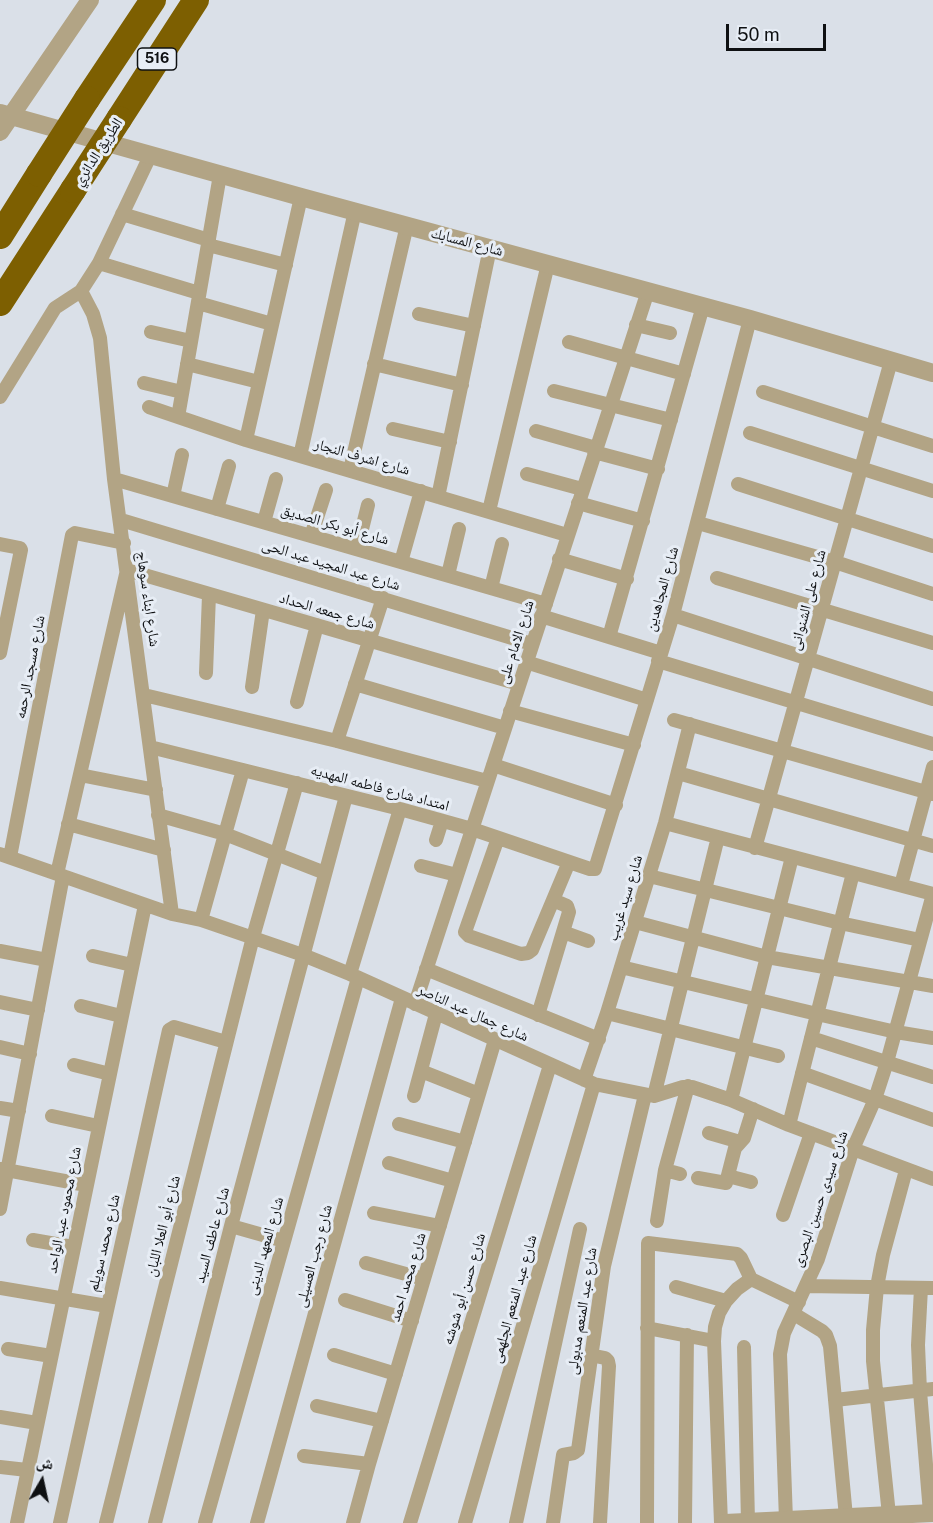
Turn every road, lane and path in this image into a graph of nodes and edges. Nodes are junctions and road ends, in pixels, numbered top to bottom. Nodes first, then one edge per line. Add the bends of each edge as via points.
1 (90, 0) edge
2 (153, 0) edge
3 (196, 0) edge
4 (5, 114) edge
5 (0, 132) edge
6 (150, 156) junction
7 (220, 175) junction
8 (301, 197) junction
9 (355, 211) junction
10 (122, 214) junction
11 (407, 225) junction
12 (0, 236) edge
13 (208, 243) junction
14 (490, 248) junction
15 (99, 263) junction
16 (548, 264) junction
17 (286, 265) junction
18 (81, 291) junction
19 (648, 291) junction
20 (198, 298) junction
21 (0, 303) edge
22 (703, 306) junction
23 (419, 314) dead end
24 (750, 319) junction
25 (272, 324) junction
26 (636, 325) junction
27 (474, 326) junction
28 (151, 332) dead end
29 (670, 333) dead end
30 (191, 341) junction
31 (569, 342) dead end
32 (626, 358) junction
33 (891, 361) junction
34 (187, 364) junction
35 (374, 364) junction
36 (933, 373) edge
37 (684, 374) junction
38 (260, 382) junction
39 (144, 383) dead end
40 (462, 385) junction
41 (555, 391) dead end
42 (182, 392) junction
43 (763, 392) dead end
44 (0, 397) edge
45 (610, 404) junction
46 (149, 407) dead end
47 (178, 417) junction
48 (671, 420) junction
49 (873, 427) junction
50 (393, 429) dead end
51 (536, 431) dead end
52 (750, 433) dead end
53 (246, 440) junction
54 (450, 442) junction
55 (933, 446) edge
56 (595, 450) junction
57 (182, 455) dead end
58 (300, 456) junction
59 (229, 466) dead end
60 (862, 468) junction
61 (658, 469) junction
62 (350, 470) junction
63 (527, 474) dead end
64 (114, 479) junction
65 (276, 479) dead end
66 (738, 484) dead end
67 (582, 489) junction
68 (326, 490) dead end
69 (421, 491) junction
70 (933, 492) edge
71 (173, 496) junction
72 (438, 496) junction
73 (578, 503) junction
74 (368, 505) dead end
75 (218, 509) junction
76 (489, 511) junction
77 (848, 518) junction
78 (121, 520) junction
79 (643, 521) junction
80 (264, 522) junction
81 (698, 523) junction
82 (459, 529) dead end
83 (567, 535) junction
84 (311, 536) junction
85 (124, 543) junction
86 (0, 544) edge
87 (502, 544) dead end
88 (933, 546) edge
89 (357, 549) junction
90 (559, 559) junction
91 (401, 562) junction
92 (835, 562) junction
93 (127, 570) junction
94 (448, 575) junction
95 (717, 578) dead end
96 (627, 579) junction
97 (491, 588) junction
98 (933, 594) edge
99 (208, 595) junction
100 (383, 598) junction
101 (822, 609) junction
102 (263, 610) junction
103 (544, 610) junction
104 (673, 615) junction
105 (317, 625) junction
106 (609, 637) junction
107 (369, 641) junction
108 (532, 644) junction
109 (933, 644) edge
110 (0, 653) edge
111 (660, 657) junction
112 (808, 659) junction
113 (526, 662) junction
114 (206, 674) dead end
115 (355, 684) junction
116 (519, 684) junction
117 (252, 687) dead end
118 (144, 695) junction
119 (933, 699) edge
120 (647, 700) junction
121 (297, 702) dead end
122 (796, 704) junction
123 (510, 711) junction
124 (674, 720) dead end
125 (690, 724) junction
126 (505, 728) junction
127 (337, 741) junction
128 (933, 744) edge
129 (634, 745) junction
130 (150, 747) junction
131 (783, 751) junction
132 (493, 765) junction
133 (933, 767) edge
134 (243, 770) junction
135 (678, 772) junction
136 (80, 775) junction
137 (487, 781) junction
138 (297, 783) junction
139 (156, 790) junction
140 (930, 793) edge
141 (346, 796) junction
142 (769, 799) junction
143 (616, 805) junction
144 (400, 809) junction
145 (158, 815) junction
146 (442, 821) junction
147 (68, 824) junction
148 (665, 824) junction
149 (472, 829) junction
150 (225, 834) junction
151 (718, 837) junction
152 (498, 838) junction
153 (436, 840) dead end
154 (913, 841) junction
155 (933, 846) edge
156 (755, 848) junction
157 (164, 850) junction
158 (276, 852) junction
159 (5, 856) edge
160 (792, 857) junction
161 (569, 862) junction
162 (421, 866) dead end
163 (597, 866) joint
164 (325, 873) junction
165 (853, 873) junction
166 (60, 875) junction
167 (457, 875) junction
168 (649, 876) junction
169 (901, 885) junction
170 (704, 891) junction
171 (933, 894) edge
172 (553, 900) junction
173 (145, 905) junction
174 (779, 909) junction
175 (172, 914) junction
176 (201, 920) junction
177 (634, 922) junction
178 (840, 923) junction
179 (563, 932) junction
180 (253, 937) junction
181 (693, 938) junction
182 (920, 940) junction
183 (588, 941) dead end
184 (0, 951) edge
185 (303, 955) junction
186 (93, 956) dead end
187 (767, 957) junction
188 (47, 960) junction
189 (132, 965) junction
190 (621, 967) junction
191 (829, 968) junction
192 (426, 969) junction
193 (354, 976) junction
194 (682, 981) junction
195 (908, 982) junction
196 (933, 986) edge
197 (756, 999) junction
198 (408, 1001) junction
199 (0, 1002) edge
200 (81, 1006) dead end
201 (38, 1010) junction
202 (436, 1014) junction
203 (607, 1014) junction
204 (817, 1014) junction
205 (538, 1015) junction
206 (122, 1016) junction
207 (670, 1029) junction
208 (896, 1032) junction
209 (811, 1038) junction
210 (933, 1038) edge
211 (599, 1039) junction
212 (495, 1040) junction
213 (226, 1042) junction
214 (0, 1047) edge
215 (744, 1048) junction
216 (30, 1054) junction
217 (778, 1056) dead end
218 (887, 1062) junction
219 (74, 1065) dead end
220 (550, 1065) junction
221 (421, 1071) junction
222 (802, 1073) junction
223 (110, 1074) junction
224 (933, 1077) edge
225 (589, 1082) junction
226 (688, 1086) junction
227 (479, 1094) junction
228 (414, 1096) dead end
229 (649, 1096) junction
230 (875, 1099) junction
231 (731, 1100) junction
232 (0, 1108) edge
233 (753, 1109) junction
234 (19, 1111) junction
235 (52, 1116) dead end
236 (933, 1120) edge
237 (399, 1124) dead end
238 (789, 1125) junction
239 (98, 1126) junction
240 (709, 1133) dead end
241 (811, 1133) junction
242 (465, 1142) junction
243 (740, 1142) junction
244 (853, 1149) junction
245 (389, 1163) dead end
246 (4, 1169) edge
247 (665, 1170) junction
248 (906, 1170) junction
249 (680, 1174) dead end
250 (728, 1176) junction
251 (698, 1178) dead end
252 (933, 1179) edge
253 (453, 1181) junction
254 (752, 1182) dead end
255 (86, 1185) junction
256 (0, 1209) edge
257 (374, 1213) dead end
258 (783, 1215) dead end
259 (657, 1221) dead end
260 (231, 1226) junction
261 (440, 1226) junction
262 (580, 1228) dead end
263 (33, 1240) dead end
264 (284, 1241) junction
265 (74, 1247) junction
266 (366, 1263) dead end
267 (424, 1279) junction
268 (751, 1279) junction
269 (806, 1286) junction
270 (676, 1287) dead end
271 (877, 1287) junction
272 (0, 1288) edge
273 (927, 1288) edge
274 (63, 1298) junction
275 (345, 1300) dead end
276 (726, 1301) junction
277 (107, 1306) junction
278 (796, 1308) junction
279 (412, 1321) junction
280 (647, 1328) junction
281 (687, 1335) junction
282 (714, 1341) junction
283 (933, 1344) edge
284 (918, 1345) junction
285 (744, 1347) dead end
286 (8, 1349) dead end
287 (334, 1355) dead end
288 (590, 1355) junction
289 (51, 1356) junction
290 (396, 1374) junction
291 (926, 1390) edge
292 (877, 1395) junction
293 (835, 1400) junction
294 (317, 1406) dead end
295 (0, 1417) edge
296 (382, 1421) junction
297 (37, 1423) junction
298 (304, 1456) dead end
299 (369, 1464) junction
300 (0, 1467) edge
301 (27, 1470) junction
302 (888, 1515) junction
303 (922, 1516) edge
304 (853, 1519) edge
305 (792, 1521) edge
306 (17, 1523) edge
307 (60, 1523) edge
308 (106, 1523) edge
309 (155, 1523) edge
310 (205, 1523) edge
311 (257, 1523) edge
312 (353, 1523) edge
313 (410, 1523) edge
314 (465, 1523) edge
315 (516, 1523) edge
316 (553, 1523) edge
317 (600, 1523) edge
318 (647, 1523) edge
319 (686, 1523) edge
320 (735, 1523) edge

1 - 4 street
2 - 12 highway, 516, bridge
3 - 21 highway, الطريق الدائري / 516, bridge
4 - 5 street
4 - 6 street, شارع المسابك
6 - 7 street, شارع المسابك
6 - 10 street
7 - 8 street, شارع المسابك
7 - 13 street
8 - 9 street, شارع المسابك
8 - 17 street
9 - 11 street, شارع المسابك
9 - 58 street
10 - 13 street
10 - 15 street
11 - 14 street, شارع المسابك
11 - 35 street
13 - 17 street
13 - 20 street
14 - 16 street, شارع المسابك
14 - 27 street
15 - 18 street
15 - 20 street
16 - 19 street, شارع المسابك
16 - 76 street
17 - 25 street
18 - 44 street via 55,308
18 - 64 street, شارع ابناء سوهاج via 100,338
19 - 22 street, شارع المسابك
19 - 26 street, شارع الامام على
20 - 25 street
20 - 30 street
22 - 24 street, شارع المسابك
22 - 37 street
23 - 27 street
24 - 33 street, شارع المسابك
24 - 81 street, شارع المجاهدين
25 - 38 street
26 - 29 street
26 - 32 street, شارع الامام على
27 - 40 street
28 - 30 street
30 - 34 street
31 - 32 street
32 - 37 street
32 - 45 street, شارع الامام على
33 - 36 street, شارع المسابك
33 - 49 street, شارع على الشنوانى
34 - 38 street
34 - 42 street
35 - 40 street
35 - 62 street
37 - 48 street
38 - 53 street
39 - 42 street
40 - 54 street
41 - 45 street
42 - 47 street
43 - 49 street
45 - 48 street
45 - 56 street, شارع الامام على
46 - 47 street, شارع اشرف النجار
47 - 53 street, شارع اشرف النجار
48 - 61 street
49 - 55 street
49 - 60 street, شارع على الشنوانى
50 - 54 street
51 - 56 street
52 - 60 street
53 - 58 street, شارع اشرف النجار
54 - 72 street
56 - 61 street
56 - 67 street, شارع الامام على
57 - 71 street
58 - 62 street, شارع اشرف النجار
59 - 75 street
60 - 70 street
60 - 77 street, شارع على الشنوانى
61 - 79 street
62 - 69 street, شارع اشرف النجار
63 - 67 street
64 - 71 street, شارع أبو بكر الصديق
64 - 78 street, شارع ابناء سوهاج
65 - 80 street
66 - 77 street
67 - 73 street, شارع الامام على
68 - 84 street
69 - 72 street, شارع اشرف النجار
69 - 91 street
71 - 75 street, شارع أبو بكر الصديق
72 - 76 street, شارع اشرف النجار
73 - 79 street
73 - 83 street, شارع الامام على
74 - 89 street
75 - 80 street, شارع أبو بكر الصديق
76 - 83 street, شارع اشرف النجار
77 - 88 street
77 - 92 street, شارع على الشنوانى
78 - 85 street, شارع ابناء سوهاج
78 - 100 street, شارع عبد المجيد عبد الحى
79 - 96 street
80 - 84 street, شارع أبو بكر الصديق
81 - 92 street
81 - 104 street, شارع المجاهدين
82 - 94 street
83 - 90 street, شارع الامام على
84 - 89 street, شارع أبو بكر الصديق
85 - 93 street, شارع ابناء سوهاج
85 - 159 street, شارع مسجد الرحمه via 72,535
86 - 110 street via 21,550
87 - 97 street
89 - 91 street, شارع أبو بكر الصديق
90 - 96 street
90 - 103 street, شارع الامام على
91 - 94 street, شارع أبو بكر الصديق
92 - 98 street
92 - 101 street, شارع على الشنوانى
93 - 99 street, شارع جمعه الحداد
93 - 118 street, شارع ابناء سوهاج
93 - 136 street
94 - 97 street, شارع أبو بكر الصديق
95 - 101 street
96 - 106 street
97 - 103 street, شارع أبو بكر الصديق
99 - 102 street, شارع جمعه الحداد
99 - 114 street
100 - 107 street
100 - 108 street, شارع عبد المجيد عبد الحى
101 - 109 street
101 - 112 street, شارع على الشنوانى
102 - 105 street, شارع جمعه الحداد
102 - 117 street
103 - 106 street, شارع أبو بكر الصديق
103 - 108 street, شارع الامام على
104 - 111 street, شارع المجاهدين
104 - 112 street
105 - 107 street, شارع جمعه الحداد
105 - 121 street
106 - 111 street, شارع أبو بكر الصديق
107 - 115 street
107 - 116 street, شارع جمعه الحداد
108 - 113 street, شارع الامام على
111 - 120 street, شارع المجاهدين
111 - 122 street, شارع أبو بكر الصديق
112 - 119 street
112 - 122 street, شارع على الشنوانى
113 - 116 street, شارع الامام على
113 - 120 street
115 - 126 street
115 - 127 street
116 - 123 street, شارع الامام على
118 - 127 street
118 - 130 street, شارع ابناء سوهاج
120 - 129 street, شارع المجاهدين
122 - 128 street, شارع أبو بكر الصديق
122 - 131 street, شارع على الشنوانى
123 - 126 street, شارع الامام على
123 - 129 street
124 - 125 street
125 - 131 street
125 - 135 street, شارع سيد غريب
126 - 132 street, شارع الامام على
127 - 137 street
129 - 143 street, شارع المجاهدين
130 - 134 street, امتداد شارع فاطمه المهديه
130 - 139 street, شارع ابناء سوهاج
131 - 140 street
131 - 142 street, شارع على الشنوانى
132 - 137 street, شارع الامام على
132 - 143 street
133 - 140 street
134 - 138 street, امتداد شارع فاطمه المهديه
134 - 150 street
135 - 142 street
135 - 148 street, شارع سيد غريب
136 - 139 street
136 - 147 street
137 - 149 street, شارع الامام على
138 - 141 street, امتداد شارع فاطمه المهديه
138 - 158 street, شارع أبو العلا اللبان
139 - 145 street, شارع ابناء سوهاج
140 - 154 street
141 - 144 street, امتداد شارع فاطمه المهديه
141 - 164 street, شارع عاطف السيد
142 - 154 street
142 - 156 street, شارع على الشنوانى
143 - 163 street, شارع المجاهدين
144 - 146 street, امتداد شارع فاطمه المهديه
144 - 193 street, شارع المعهد الدينى
145 - 150 street
145 - 157 street, شارع ابناء سوهاج
146 - 149 street, امتداد شارع فاطمه المهديه
146 - 153 street
147 - 157 street
147 - 166 street
148 - 151 street
148 - 168 street, شارع سيد غريب
149 - 152 street, امتداد شارع فاطمه المهديه
149 - 167 street, شارع الامام على
150 - 158 street
150 - 176 street
151 - 156 street
151 - 170 street, شارع عبد المنعم مدبولى
152 - 161 street, امتداد شارع فاطمه المهديه
152 - 172 street via 465,930 467,935 528,954
154 - 155 street
154 - 169 street
156 - 160 street
157 - 175 street, شارع ابناء سوهاج
158 - 164 street
158 - 180 street, شارع أبو العلا اللبان
159 - 166 street, شارع جمال عبد الناصر
160 - 165 street
160 - 174 street
161 - 163 street, امتداد شارع فاطمه المهديه via 591,870
161 - 172 street
162 - 167 street
164 - 185 street, شارع عاطف السيد
165 - 169 street
165 - 178 street
166 - 173 street, شارع جمال عبد الناصر
166 - 188 street
167 - 192 street, شارع الامام على
168 - 170 street
168 - 177 street, شارع سيد غريب
169 - 171 street
170 - 174 street
170 - 181 street, شارع عبد المنعم مدبولى
171 - 182 street, شارع سيدى حسين البصرى
172 - 179 street via 569,908
173 - 175 street, شارع جمال عبد الناصر
173 - 189 street, شارع محمود عبد الواحد
174 - 178 street
174 - 187 street
175 - 176 street, شارع جمال عبد الناصر
176 - 180 street, شارع جمال عبد الناصر
177 - 181 street
177 - 190 street, شارع سيد غريب
178 - 182 street
178 - 191 street
179 - 183 street
179 - 205 street
180 - 185 street, شارع جمال عبد الناصر
180 - 213 street, شارع أبو العلا اللبان
181 - 187 street
181 - 194 street, شارع عبد المنعم مدبولى
182 - 195 street, شارع سيدى حسين البصرى
184 - 188 street
185 - 193 street, شارع جمال عبد الناصر
185 - 260 street, شارع عاطف السيد
186 - 189 street
187 - 191 street
187 - 197 street
188 - 201 street
189 - 206 street, شارع محمود عبد الواحد
190 - 194 street
190 - 203 street, شارع سيد غريب
191 - 195 street
191 - 204 street
192 - 198 street, شارع الامام على
192 - 205 street
193 - 198 street, شارع جمال عبد الناصر
193 - 264 street, شارع المعهد الدينى
194 - 197 street
194 - 207 street, شارع عبد المنعم مدبولى
195 - 196 street
195 - 208 street, شارع سيدى حسين البصرى
197 - 204 street
197 - 215 street
198 - 202 street, شارع جمال عبد الناصر
198 - 311 street, شارع رجب العسيلى
199 - 201 street
200 - 206 street
201 - 216 street
202 - 212 street, شارع جمال عبد الناصر
202 - 221 street
203 - 207 street
203 - 211 street, شارع سيد غريب
204 - 208 street
204 - 209 street
205 - 211 street
206 - 223 street, شارع محمود عبد الواحد
207 - 215 street
207 - 229 street, شارع عبد المنعم مدبولى
208 - 210 street
208 - 218 street, شارع سيدى حسين البصرى
209 - 218 street
209 - 222 street
211 - 225 street, شارع سيد غريب
212 - 220 street, شارع جمال عبد الناصر
212 - 227 street, شارع محمد احمد
213 - 277 street, شارع محمد سويلم via 174,1027 169,1029
213 - 308 street, شارع أبو العلا اللبان
214 - 216 street
215 - 217 street
215 - 231 street
216 - 234 street
218 - 224 street
218 - 230 street, شارع سيدى حسين البصرى
219 - 223 street
220 - 225 street, شارع جمال عبد الناصر
220 - 313 street, شارع حسن أبو شوشه
221 - 227 street
221 - 228 street
222 - 230 street
222 - 238 street
223 - 239 street, شارع محمود عبد الواحد
225 - 229 street, شارع جمال عبد الناصر
225 - 314 street, شارع عبد المنعم الجلهمى
226 - 229 street, شارع جمال عبد الناصر
226 - 231 street
226 - 247 street
227 - 242 street, شارع محمد احمد
229 - 288 street, شارع عبد المنعم مدبولى via 606,1257
230 - 236 street
230 - 244 street, شارع سيدى حسين البصرى
231 - 233 street
232 - 234 street
233 - 238 street
233 - 243 street
234 - 246 street
235 - 239 street
237 - 242 street
238 - 241 street
239 - 255 street, شارع محمود عبد الواحد
240 - 243 street
241 - 244 street
241 - 258 street
242 - 253 street, شارع محمد احمد
243 - 250 street
244 - 248 street
244 - 269 street, شارع سيدى حسين البصرى
245 - 253 street
246 - 255 street
246 - 256 street
247 - 249 street
247 - 259 street
248 - 252 street
248 - 271 street
250 - 251 street via 724,1184
250 - 254 street
253 - 261 street, شارع محمد احمد
255 - 265 street, شارع محمود عبد الواحد
257 - 261 street
260 - 264 street
260 - 309 street, شارع عاطف السيد
261 - 267 street, شارع محمد احمد
262 - 315 street
263 - 265 street
264 - 310 street, شارع المعهد الدينى
265 - 274 street, شارع محمود عبد الواحد
266 - 267 street
267 - 279 street, شارع محمد احمد
268 - 276 street
268 - 278 street
268 - 280 street via 736,1254 649,1242
269 - 271 street
269 - 278 street, شارع سيدى حسين البصرى
270 - 276 street
271 - 273 street
271 - 292 street via 873,1351
272 - 274 street
273 - 284 street
274 - 277 street
274 - 289 street, شارع محمود عبد الواحد
275 - 279 street
276 - 282 street via 719,1313
277 - 307 street, شارع محمد سويلم
278 - 293 street via 829,1340
278 - 305 street, شارع سيدى حسين البصرى via 784,1333 780,1354
279 - 290 street, شارع محمد احمد
280 - 281 street
280 - 318 street
281 - 282 street
281 - 319 street
282 - 320 street
283 - 284 street
284 - 291 street
285 - 320 street
286 - 289 street
287 - 290 street
288 - 316 street, شارع عبد المنعم مدبولى via 578,1450 563,1455
288 - 317 street via 605,1358 609,1364
289 - 297 street, شارع محمود عبد الواحد
290 - 296 street, شارع محمد احمد
291 - 292 street
291 - 303 street
292 - 293 street
292 - 302 street
293 - 304 street
294 - 296 street
295 - 297 street
296 - 299 street, شارع محمد احمد
297 - 301 street, شارع محمود عبد الواحد
298 - 299 street
299 - 312 street, شارع محمد احمد
300 - 301 street
301 - 306 street, شارع محمود عبد الواحد
302 - 303 street
302 - 304 street
304 - 305 street
305 - 320 street

